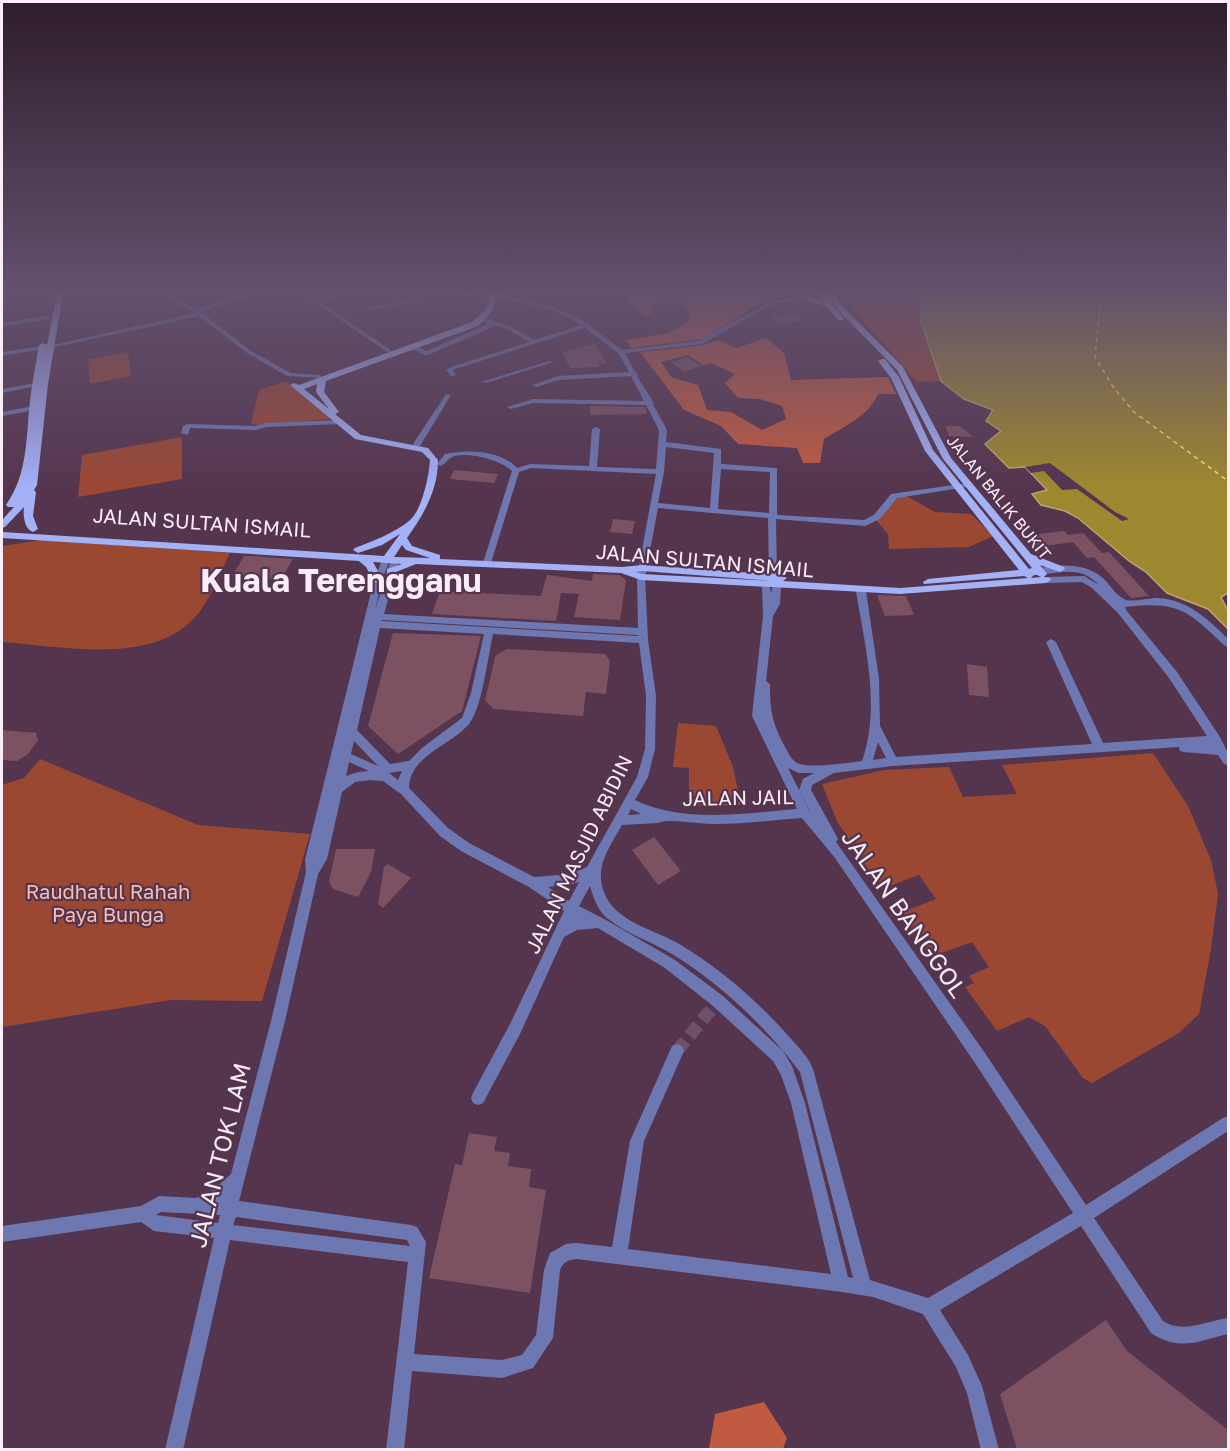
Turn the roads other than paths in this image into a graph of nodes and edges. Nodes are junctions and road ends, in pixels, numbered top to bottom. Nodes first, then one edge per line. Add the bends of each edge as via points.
1 (45, 355) edge
2 (46, 355) edge
3 (254, 355) edge
4 (255, 355) edge
5 (380, 355) edge
6 (389, 355) edge
7 (491, 355) edge
8 (623, 355) edge
9 (875, 355) edge
10 (885, 355) edge
11 (635, 374) junction
12 (453, 375) dead end
13 (321, 378) junction
14 (558, 378) junction
15 (484, 382) dead end
16 (35, 385) junction
17 (536, 385) dead end
18 (297, 387) junction
19 (2, 391) edge
20 (448, 395) dead end
21 (650, 403) junction
22 (511, 407) dead end
23 (33, 408) junction
24 (2, 414) edge
25 (338, 422) junction
26 (596, 429) dead end
27 (185, 433) dead end
28 (417, 444) junction
29 (663, 444) junction
30 (441, 466) junction
31 (717, 466) junction
32 (593, 468) junction
33 (516, 471) junction
34 (660, 471) junction
35 (32, 485) junction
36 (962, 485) junction
37 (654, 504) junction
38 (714, 510) junction
39 (3, 512) edge
40 (773, 516) junction
41 (413, 521) junction
42 (2, 526) edge
43 (29, 532) junction
44 (2, 535) edge
45 (404, 541) junction
46 (2, 542) edge
47 (359, 554) junction
48 (1019, 555) junction
49 (391, 558) junction
50 (424, 561) junction
51 (455, 561) junction
52 (487, 563) junction
53 (1060, 569) junction
54 (391, 571) junction
55 (641, 573) junction
56 (1004, 574) junction
57 (1033, 575) junction
58 (378, 579) junction
59 (1046, 580) joint
60 (772, 583) junction
61 (861, 591) junction
62 (1123, 607) junction
63 (377, 621) junction
64 (490, 627) junction
65 (643, 635) junction
66 (1051, 642) dead end
67 (1228, 644) edge
68 (764, 672) junction
69 (875, 723) junction
70 (351, 731) junction
71 (1216, 740) junction
72 (1157, 746) junction
73 (1100, 749) junction
74 (340, 756) junction
75 (1225, 756) edge
76 (893, 762) junction
77 (866, 764) junction
78 (410, 765) junction
79 (833, 769) junction
80 (387, 777) junction
81 (403, 790) junction
82 (336, 793) junction
83 (628, 802) junction
84 (805, 813) junction
85 (673, 816) junction
86 (619, 819) junction
87 (839, 854) junction
88 (594, 867) junction
89 (312, 872) junction
90 (533, 883) junction
91 (571, 909) junction
92 (605, 918) junction
93 (559, 935) junction
94 (677, 1051) tunnel mouth
95 (478, 1098) dead end
96 (1228, 1123) edge
97 (238, 1178) junction
98 (196, 1206) junction
99 (226, 1208) junction
100 (143, 1214) junction
101 (1084, 1215) junction
102 (206, 1228) junction
103 (225, 1230) junction
104 (2, 1234) edge
105 (417, 1255) junction
106 (619, 1255) junction
107 (217, 1258) junction
108 (842, 1284) junction
109 (864, 1288) junction
110 (929, 1307) junction
111 (1228, 1326) edge
112 (404, 1362) junction
113 (174, 1449) edge
114 (395, 1449) edge
115 (990, 1449) edge

1 - 16 main road
2 - 35 main road
3 - 18 street
4 - 13 street via 292,376
5 - 13 main road
6 - 13 main road
7 - 12 street via 449,370
8 - 11 street, JALAN MASJID ABIDIN
9 - 36 main road, JALAN BALIK BUKIT via 891,371 922,440
10 - 36 main road, JALAN BALIK BUKIT via 900,370 934,440
11 - 14 street
11 - 21 street, JALAN MASJID ABIDIN
13 - 18 main road
13 - 28 main road via 324,399 355,429 372,437
14 - 15 street via 550,359
14 - 17 street
16 - 19 street
16 - 23 main road
18 - 25 main road
20 - 28 street
21 - 22 street via 533,401
21 - 29 street, JALAN MASJID ABIDIN via 662,425
23 - 24 street
23 - 39 main road via 21,487
25 - 27 street via 256,428 187,426
25 - 41 main road via 358,437 430,454 434,460 433,478
26 - 32 street
28 - 30 main road via 436,450
29 - 31 street via 718,451
29 - 34 street, JALAN MASJID ABIDIN
30 - 33 street via 473,455 505,461
30 - 45 main road via 432,496
31 - 38 street
31 - 40 street, JALAN BANGGOL via 774,470
32 - 33 street via 530,466
32 - 34 street
33 - 52 street
34 - 37 street, JALAN MASJID ABIDIN
35 - 42 main road via 22,504
35 - 43 main road
36 - 40 street via 894,496 877,517 865,523
36 - 48 main road, JALAN BALIK BUKIT
37 - 38 street
37 - 55 street, JALAN MASJID ABIDIN
38 - 40 street
40 - 60 street, JALAN BANGGOL
41 - 45 main road
41 - 47 main road
42 - 43 main road, JALAN SULTAN ISMAIL
43 - 44 main road, JALAN SULTAN ISMAIL
43 - 46 main road
43 - 47 main road, JALAN SULTAN ISMAIL
45 - 49 main road
45 - 51 main road via 416,551
47 - 49 main road, JALAN SULTAN ISMAIL
47 - 58 main road
48 - 53 main road
48 - 56 main road
48 - 57 main road, JALAN BALIK BUKIT
49 - 50 main road, JALAN SULTAN ISMAIL
49 - 54 street, JALAN TOK LAM
49 - 58 street, JALAN TOK LAM
50 - 51 main road, JALAN SULTAN ISMAIL
50 - 54 main road
51 - 52 main road, JALAN SULTAN ISMAIL
52 - 55 main road, JALAN SULTAN ISMAIL
53 - 57 street
53 - 62 street via 1088,572
54 - 63 street, JALAN TOK LAM
55 - 60 main road, JALAN SULTAN ISMAIL
55 - 65 street, JALAN MASJID ABIDIN
56 - 57 main road, JALAN SULTAN ISMAIL
56 - 60 main road, JALAN SULTAN ISMAIL via 897,584
57 - 59 main road, JALAN SULTAN ISMAIL
57 - 61 main road, JALAN SULTAN ISMAIL via 939,590
58 - 74 street, JALAN TOK LAM
59 - 62 street via 1084,579
60 - 61 main road, JALAN SULTAN ISMAIL
60 - 68 street, JALAN BANGGOL via 775,604 768,616
61 - 69 street via 872,662
62 - 67 street via 1145,601 1179,603 1193,610
62 - 71 street
63 - 64 street
63 - 70 street, JALAN TOK LAM
64 - 65 street
64 - 65 street via 561,627
64 - 78 street via 468,719
65 - 83 street, JALAN MASJID ABIDIN via 652,728 642,777
66 - 73 street
68 - 79 street via 766,716 788,762 799,769
68 - 84 street, JALAN BANGGOL via 759,681 757,716
69 - 76 street
69 - 77 street via 874,747
70 - 74 street, JALAN TOK LAM
70 - 78 street via 388,769
71 - 72 street
71 - 75 street
72 - 73 street
72 - 75 street
73 - 76 street
74 - 80 street via 364,763
74 - 82 street, JALAN TOK LAM
74 - 89 street, JALAN TOK LAM via 311,860
76 - 77 street
77 - 79 street
78 - 81 street via 402,778
79 - 87 street via 807,782 805,790
80 - 81 street
80 - 82 street via 352,777
81 - 90 street via 454,840
82 - 89 street, JALAN TOK LAM via 321,859
83 - 85 street, JALAN JAIL via 645,811
83 - 86 street, JALAN MASJID ABIDIN
84 - 85 street, JALAN JAIL
84 - 87 street, JALAN BANGGOL
85 - 86 street, JALAN JAIL
86 - 88 street, JALAN MASJID ABIDIN
87 - 101 street, JALAN BANGGOL
88 - 90 street via 572,879
88 - 91 street, JALAN MASJID ABIDIN
88 - 92 street via 595,886
89 - 97 street, JALAN TOK LAM
90 - 91 street
91 - 92 street
91 - 93 street, JALAN MASJID ABIDIN
92 - 93 street via 569,926
92 - 108 street via 718,1001 778,1056 798,1103
92 - 109 street via 680,952 731,991 792,1049 811,1083
93 - 95 street, JALAN MASJID ABIDIN
94 - 106 street via 633,1156
96 - 101 street
97 - 98 street
97 - 99 street, JALAN TOK LAM
98 - 99 street
98 - 100 street via 159,1204
99 - 103 street, JALAN TOK LAM
99 - 105 street via 411,1233 418,1242
100 - 102 street via 154,1223
100 - 104 street
101 - 110 street
101 - 111 street, JALAN BANGGOL via 1164,1333 1184,1336
102 - 103 street
102 - 107 street via 215,1242
103 - 105 street
103 - 107 street, JALAN TOK LAM
105 - 112 street
106 - 108 street
106 - 112 street via 576,1251 556,1259 544,1338 527,1362 502,1369
107 - 113 street, JALAN TOK LAM
108 - 109 street
109 - 110 street
110 - 115 street via 976,1392
112 - 114 street

